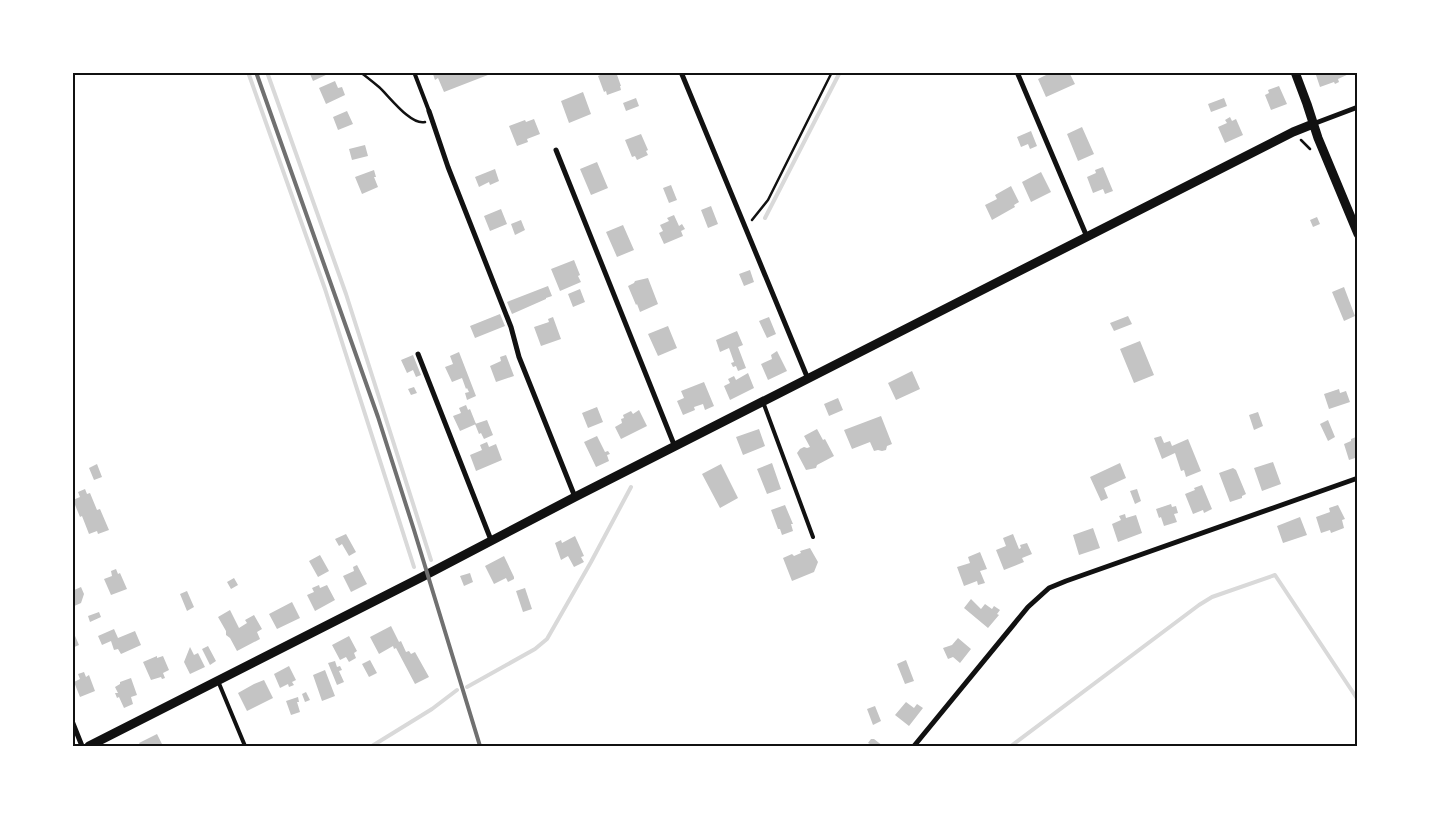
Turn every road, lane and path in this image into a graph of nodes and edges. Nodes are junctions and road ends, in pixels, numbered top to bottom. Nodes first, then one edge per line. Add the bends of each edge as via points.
1 (360, 72) edge
2 (414, 72) edge
3 (681, 72) edge
4 (832, 72) edge
5 (1017, 72) edge
6 (1295, 72) edge
7 (1358, 107) edge
8 (429, 111) joint
9 (432, 120) junction
10 (1313, 124) junction
11 (556, 150) dead end
12 (745, 227) junction
13 (1358, 234) edge
14 (1087, 238) junction
15 (418, 354) dead end
16 (808, 379) junction
17 (763, 402) junction
18 (675, 447) junction
19 (1358, 478) edge
20 (575, 497) junction
21 (813, 537) dead end
22 (491, 540) junction
23 (218, 681) junction
24 (72, 721) edge
25 (82, 746) edge
26 (89, 746) edge
27 (244, 746) edge
28 (914, 746) edge

1 - 9 path via 402,112 422,123
2 - 8 lane
3 - 12 street
4 - 12 path via 768,200
5 - 14 street
6 - 10 street
7 - 10 street
8 - 9 street
9 - 20 street via 511,327 519,357
10 - 13 street
10 - 14 street
11 - 18 street
12 - 16 street
14 - 16 street
15 - 22 street
16 - 17 street
17 - 18 street
17 - 21 lane
18 - 20 street
19 - 28 street via 1049,588 1028,608
20 - 22 street
22 - 23 street
23 - 26 street
23 - 27 lane
24 - 25 street

